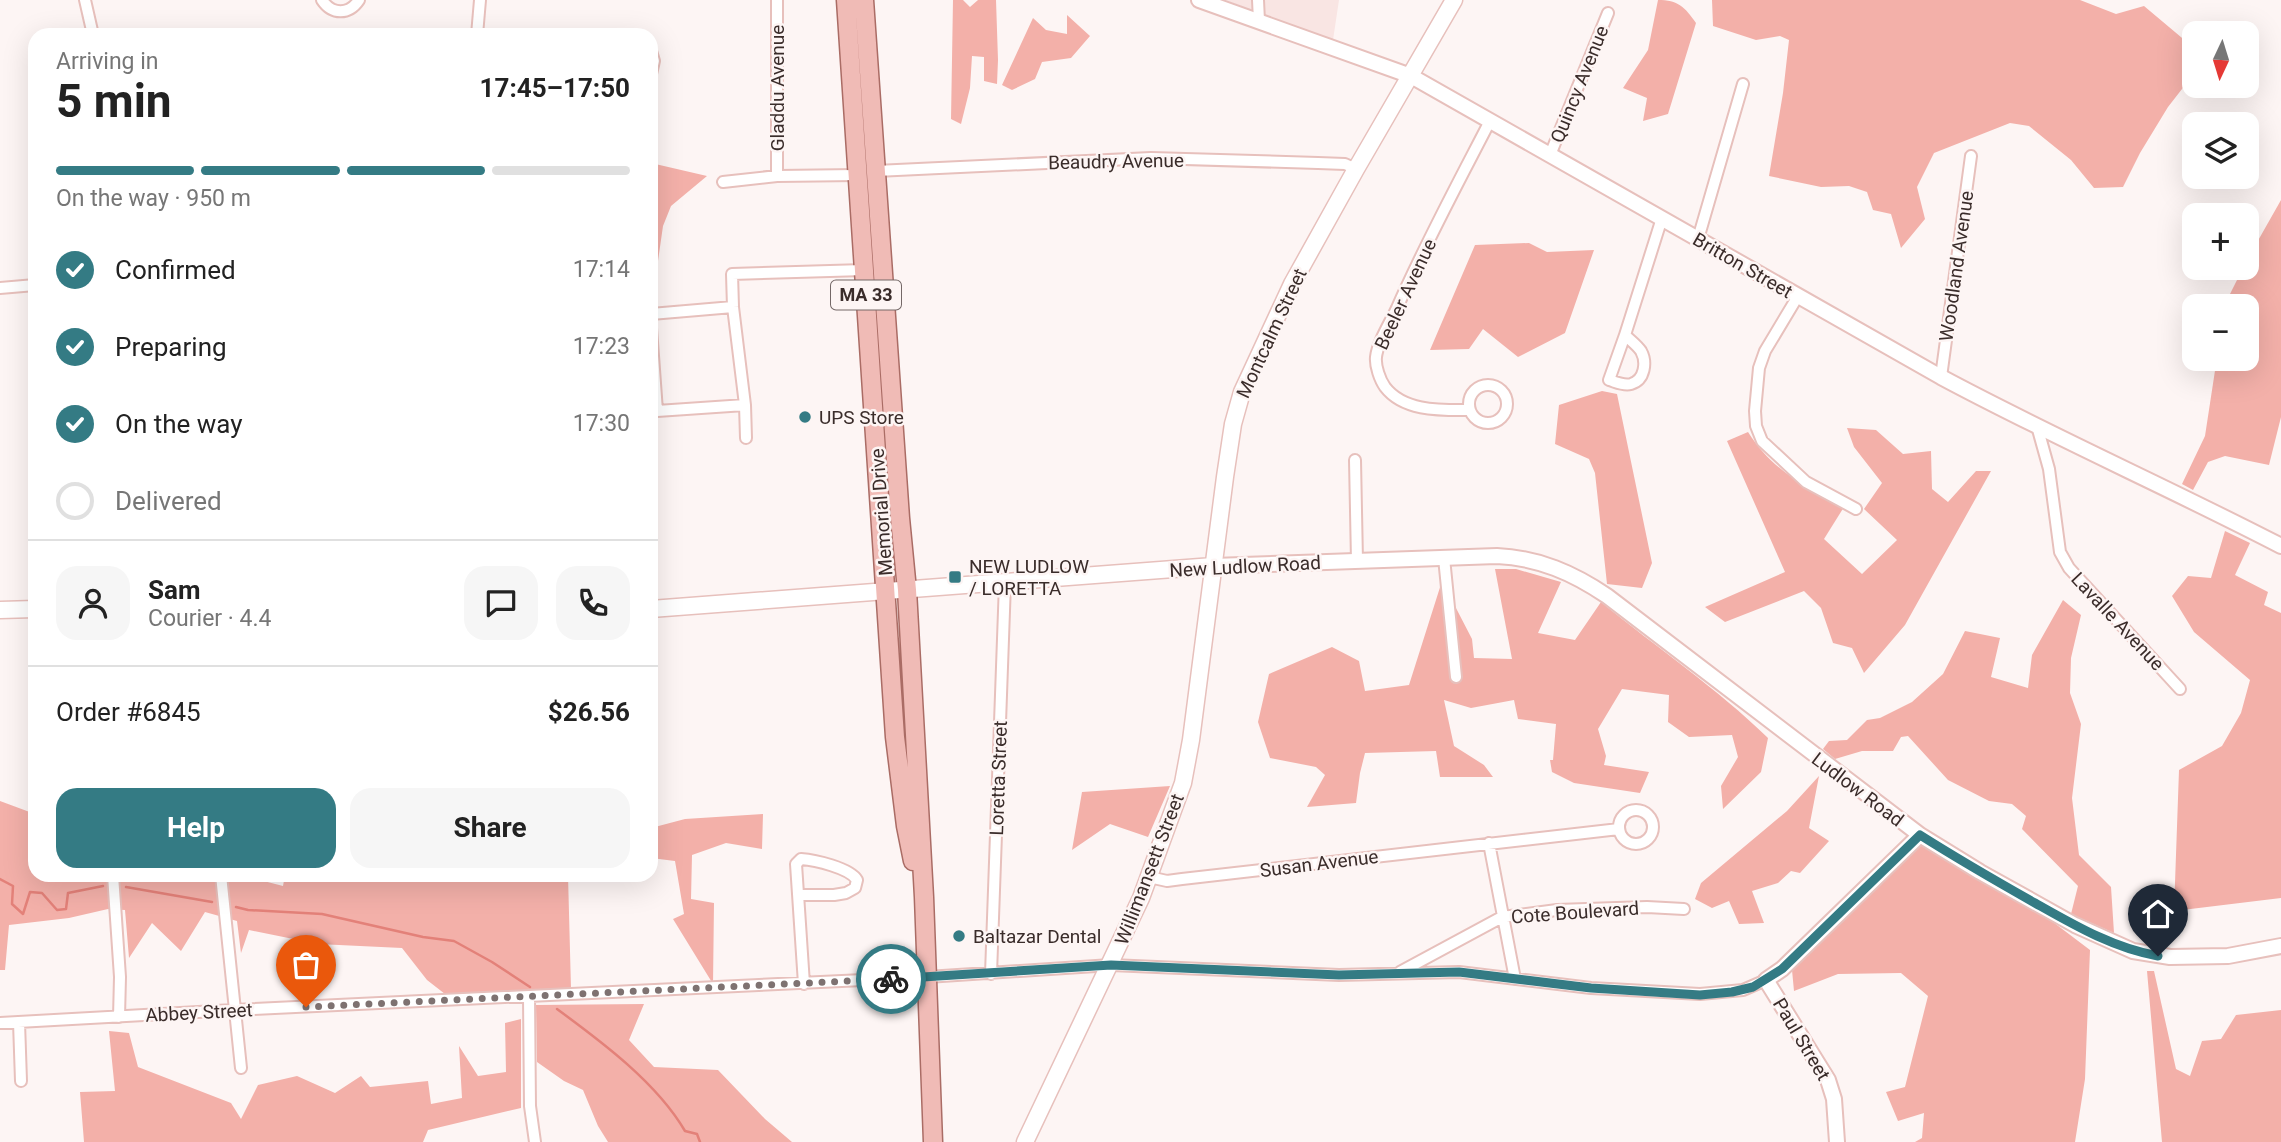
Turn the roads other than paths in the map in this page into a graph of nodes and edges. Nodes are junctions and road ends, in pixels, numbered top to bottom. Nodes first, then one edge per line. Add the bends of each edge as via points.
1 (85, 0) edge
2 (322, 0) edge
3 (359, 0) edge
4 (480, 0) edge
5 (777, 0) edge
6 (846, 0) edge
7 (864, 0) edge
8 (1199, 0) edge
9 (1258, 0) edge
10 (1454, 0) edge
11 (1608, 13) dead end
12 (1259, 21) junction
13 (91, 28) edge
14 (478, 28) edge
15 (1411, 76) junction
16 (1743, 84) dead end
17 (1490, 121) junction
18 (1550, 155) junction
19 (1971, 156) dead end
20 (1356, 169) junction
21 (876, 171) junction
22 (857, 175) junction
23 (778, 176) junction
24 (723, 182) dead end
25 (1662, 218) junction
26 (1698, 239) junction
27 (864, 270) junction
28 (28, 286) edge
29 (0, 288) edge
30 (1798, 296) junction
31 (733, 307) junction
32 (658, 313) edge
33 (1625, 335) junction
34 (1941, 377) junction
35 (744, 405) junction
36 (1470, 410) dead end
37 (658, 411) edge
38 (2037, 426) junction
39 (746, 438) dead end
40 (1355, 460) dead end
41 (1856, 509) dead end
42 (2281, 546) edge
43 (1444, 558) junction
44 (1357, 561) junction
45 (1213, 566) junction
46 (1005, 583) junction
47 (886, 590) junction
48 (907, 590) junction
49 (658, 608) edge
50 (28, 609) edge
51 (0, 610) edge
52 (1456, 677) dead end
53 (2180, 689) dead end
54 (1785, 733) joint
55 (1182, 786) joint
56 (1619, 829) dead end
57 (1920, 835) junction
58 (1489, 843) junction
59 (1149, 877) junction
60 (114, 882) edge
61 (222, 882) edge
62 (799, 895) junction
63 (924, 897) junction
64 (1684, 909) dead end
65 (1502, 917) junction
66 (2281, 946) edge
67 (1111, 965) junction
68 (991, 974) junction
69 (1396, 974) junction
70 (927, 977) junction
71 (1516, 979) junction
72 (1766, 980) junction
73 (804, 984) junction
74 (529, 997) junction
75 (234, 1010) junction
76 (119, 1017) junction
77 (19, 1022) junction
78 (0, 1023) edge
79 (241, 1068) dead end
80 (21, 1081) dead end
81 (534, 1142) edge
82 (933, 1142) edge
83 (1025, 1142) edge
84 (1838, 1142) edge

1 - 13 street
2 - 3 street via 330,9 343,12
4 - 14 street
5 - 23 street, Gladdu Avenue
6 - 22 main road, Memorial Drive / MA 33
7 - 21 main road, Memorial Drive / MA 33
8 - 12 street, Britton Street
9 - 12 street
10 - 15 main road, Montcalm Street
11 - 18 street, Quincy Avenue
12 - 15 street, Britton Street
15 - 17 street, Britton Street
15 - 20 main road, Montcalm Street
16 - 26 street
17 - 18 street, Britton Street
17 - 36 street, Beeler Avenue via 1401,297 1376,361 1383,384 1399,400 1438,410
18 - 25 street, Britton Street
19 - 34 street, Woodland Avenue
20 - 21 street, Beaudry Avenue via 1345,164 1151,158
20 - 45 main road, Montcalm Street via 1292,284 1242,392
21 - 48 main road, Memorial Drive / MA 33
22 - 23 street
22 - 27 main road, Memorial Drive / MA 33
23 - 24 street
25 - 26 street, Britton Street
25 - 33 street
26 - 30 street, Britton Street
27 - 31 street via 732,274
27 - 47 main road, Memorial Drive / MA 33
28 - 29 street
30 - 34 street, Britton Street
30 - 41 street via 1759,368 1756,426 1762,441 1806,482
31 - 32 street
31 - 35 street
33 - 33 street via 1641,351 1645,364 1637,381 1622,384 1609,380
34 - 38 street, Britton Street
35 - 37 street
35 - 39 street
38 - 42 street, Britton Street
38 - 53 street, Lavalle Avenue via 2049,468 2060,552 2069,568
40 - 44 street
43 - 44 street, New Ludlow Road
43 - 52 street
43 - 54 street, New Ludlow Road via 1523,558 1580,579
44 - 45 street, New Ludlow Road
45 - 46 main road, New Ludlow Road
45 - 55 main road, Montcalm Street
46 - 48 main road, New Ludlow Road
46 - 68 street, Loretta Street
47 - 48 main road, New Ludlow Road
47 - 49 main road, New Ludlow Road
47 - 63 main road, Memorial Drive / MA 33 via 901,796
48 - 63 main road, Memorial Drive / MA 33
50 - 51 main road
54 - 57 street, Ludlow Road
55 - 59 main road, Willimansett Street
56 - 58 street, Susan Avenue
57 - 66 street, Ludlow Road via 2074,925 2133,951 2205,958
57 - 72 street
58 - 59 street, Susan Avenue via 1167,881
58 - 65 street
59 - 67 main road, Willimansett Street
60 - 76 street
61 - 75 street
62 - 62 street via 846,893 855,888 857,880 852,873 801,859 796,864
62 - 73 street
63 - 70 main road, Memorial Drive / MA 33
64 - 65 street, Cote Boulevard via 1558,910
65 - 69 street, Cote Boulevard
65 - 71 street
67 - 68 street, Abbey Street
67 - 69 street, Abbey Street
67 - 83 main road, Willimansett Street
68 - 70 street, Abbey Street
69 - 71 street, Abbey Street via 1459,972
70 - 73 street, Abbey Street
70 - 82 main road, Memorial Drive / MA 33
71 - 72 street, Abbey Street via 1700,995 1743,990
72 - 84 street, Paul Street via 1828,1080
73 - 74 street, Abbey Street
74 - 75 street, Abbey Street
74 - 81 street
75 - 76 street, Abbey Street
75 - 79 street
76 - 77 street, Abbey Street
77 - 78 street, Abbey Street
77 - 80 street

